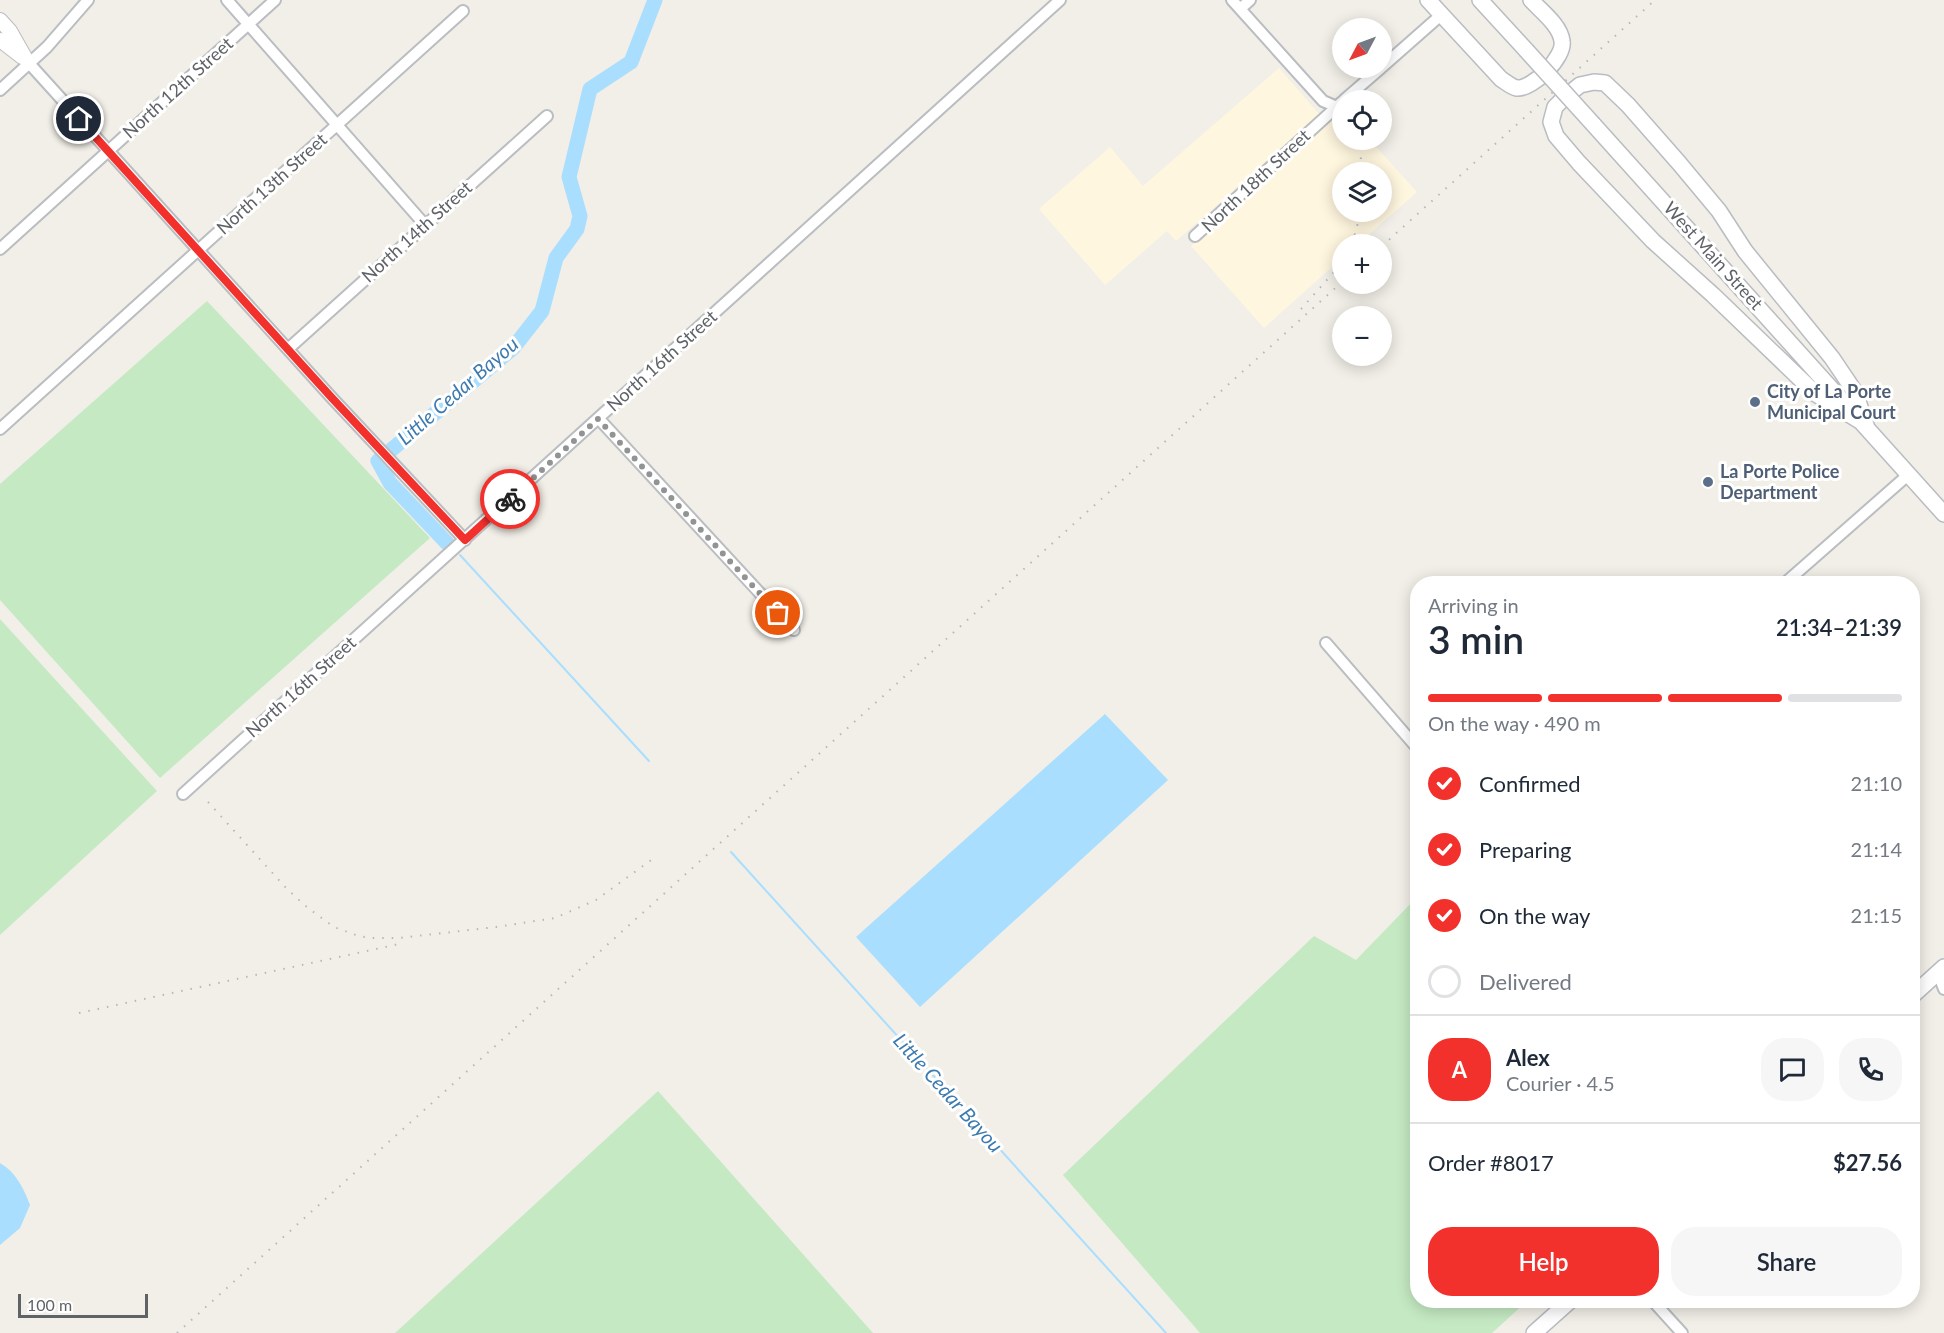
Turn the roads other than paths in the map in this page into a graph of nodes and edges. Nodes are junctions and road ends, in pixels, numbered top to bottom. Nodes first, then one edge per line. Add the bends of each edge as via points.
1 (88, 0) edge
2 (227, 0) edge
3 (275, 0) edge
4 (1060, 0) edge
5 (1250, 0) edge
6 (1428, 0) edge
7 (1480, 0) edge
8 (1531, 0) edge
9 (1236, 4) edge
10 (464, 10) dead end
11 (1441, 15) junction
12 (0, 20) edge
13 (248, 24) junction
14 (0, 40) edge
15 (1392, 57) edge
16 (28, 63) junction
17 (1369, 78) edge
18 (0, 90) edge
19 (1355, 90) edge
20 (1332, 102) edge
21 (1332, 111) edge
22 (547, 116) dead end
23 (336, 125) junction
24 (107, 152) junction
25 (425, 225) junction
26 (1196, 236) dead end
27 (0, 249) edge
28 (199, 250) junction
29 (288, 349) junction
30 (598, 419) junction
31 (1864, 424) junction
32 (0, 429) edge
33 (1908, 475) junction
34 (1944, 514) edge
35 (465, 540) junction
36 (1793, 576) edge
37 (794, 630) dead end
38 (1326, 644) dead end
39 (1410, 740) edge
40 (183, 794) dead end
41 (1942, 972) edge
42 (1944, 989) edge
43 (1920, 990) edge
44 (1562, 1308) edge
45 (1659, 1308) edge
46 (1534, 1333) edge
47 (1682, 1333) edge

1 - 16 street
2 - 13 street
3 - 13 street, North 12th Street
4 - 30 street, North 16th Street
5 - 9 street
6 - 11 main road
7 - 31 main road, West Main Street, bridge
8 - 11 main road via 1554,26 1562,47 1557,59 1532,83 1518,88 1501,79
9 - 20 street via 1323,101
10 - 23 street, North 13th Street
11 - 15 street, North 18th Street
12 - 16 street
13 - 23 street
13 - 24 street, North 12th Street
14 - 16 street
16 - 18 street
16 - 24 street
17 - 19 street, North 18th Street
21 - 26 street, North 18th Street
22 - 25 street, North 14th Street
23 - 25 street
23 - 28 street, North 13th Street
24 - 27 street, North 12th Street
24 - 28 street
25 - 29 street, North 14th Street
28 - 29 street
28 - 32 street, North 13th Street
29 - 35 street
30 - 35 street, North 16th Street
30 - 37 street
31 - 31 main road via 1855,392 1832,358 1788,307 1719,211 1628,105 1605,83 1580,85 1564,96 1555,107 1551,122 1556,136 1579,163 1653,241 1816,394
31 - 33 main road, West Main Street
33 - 34 main road, West Main Street
33 - 36 street
35 - 40 street, North 16th Street
38 - 39 street
41 - 42 street
41 - 43 main road
44 - 46 main road
45 - 47 street

